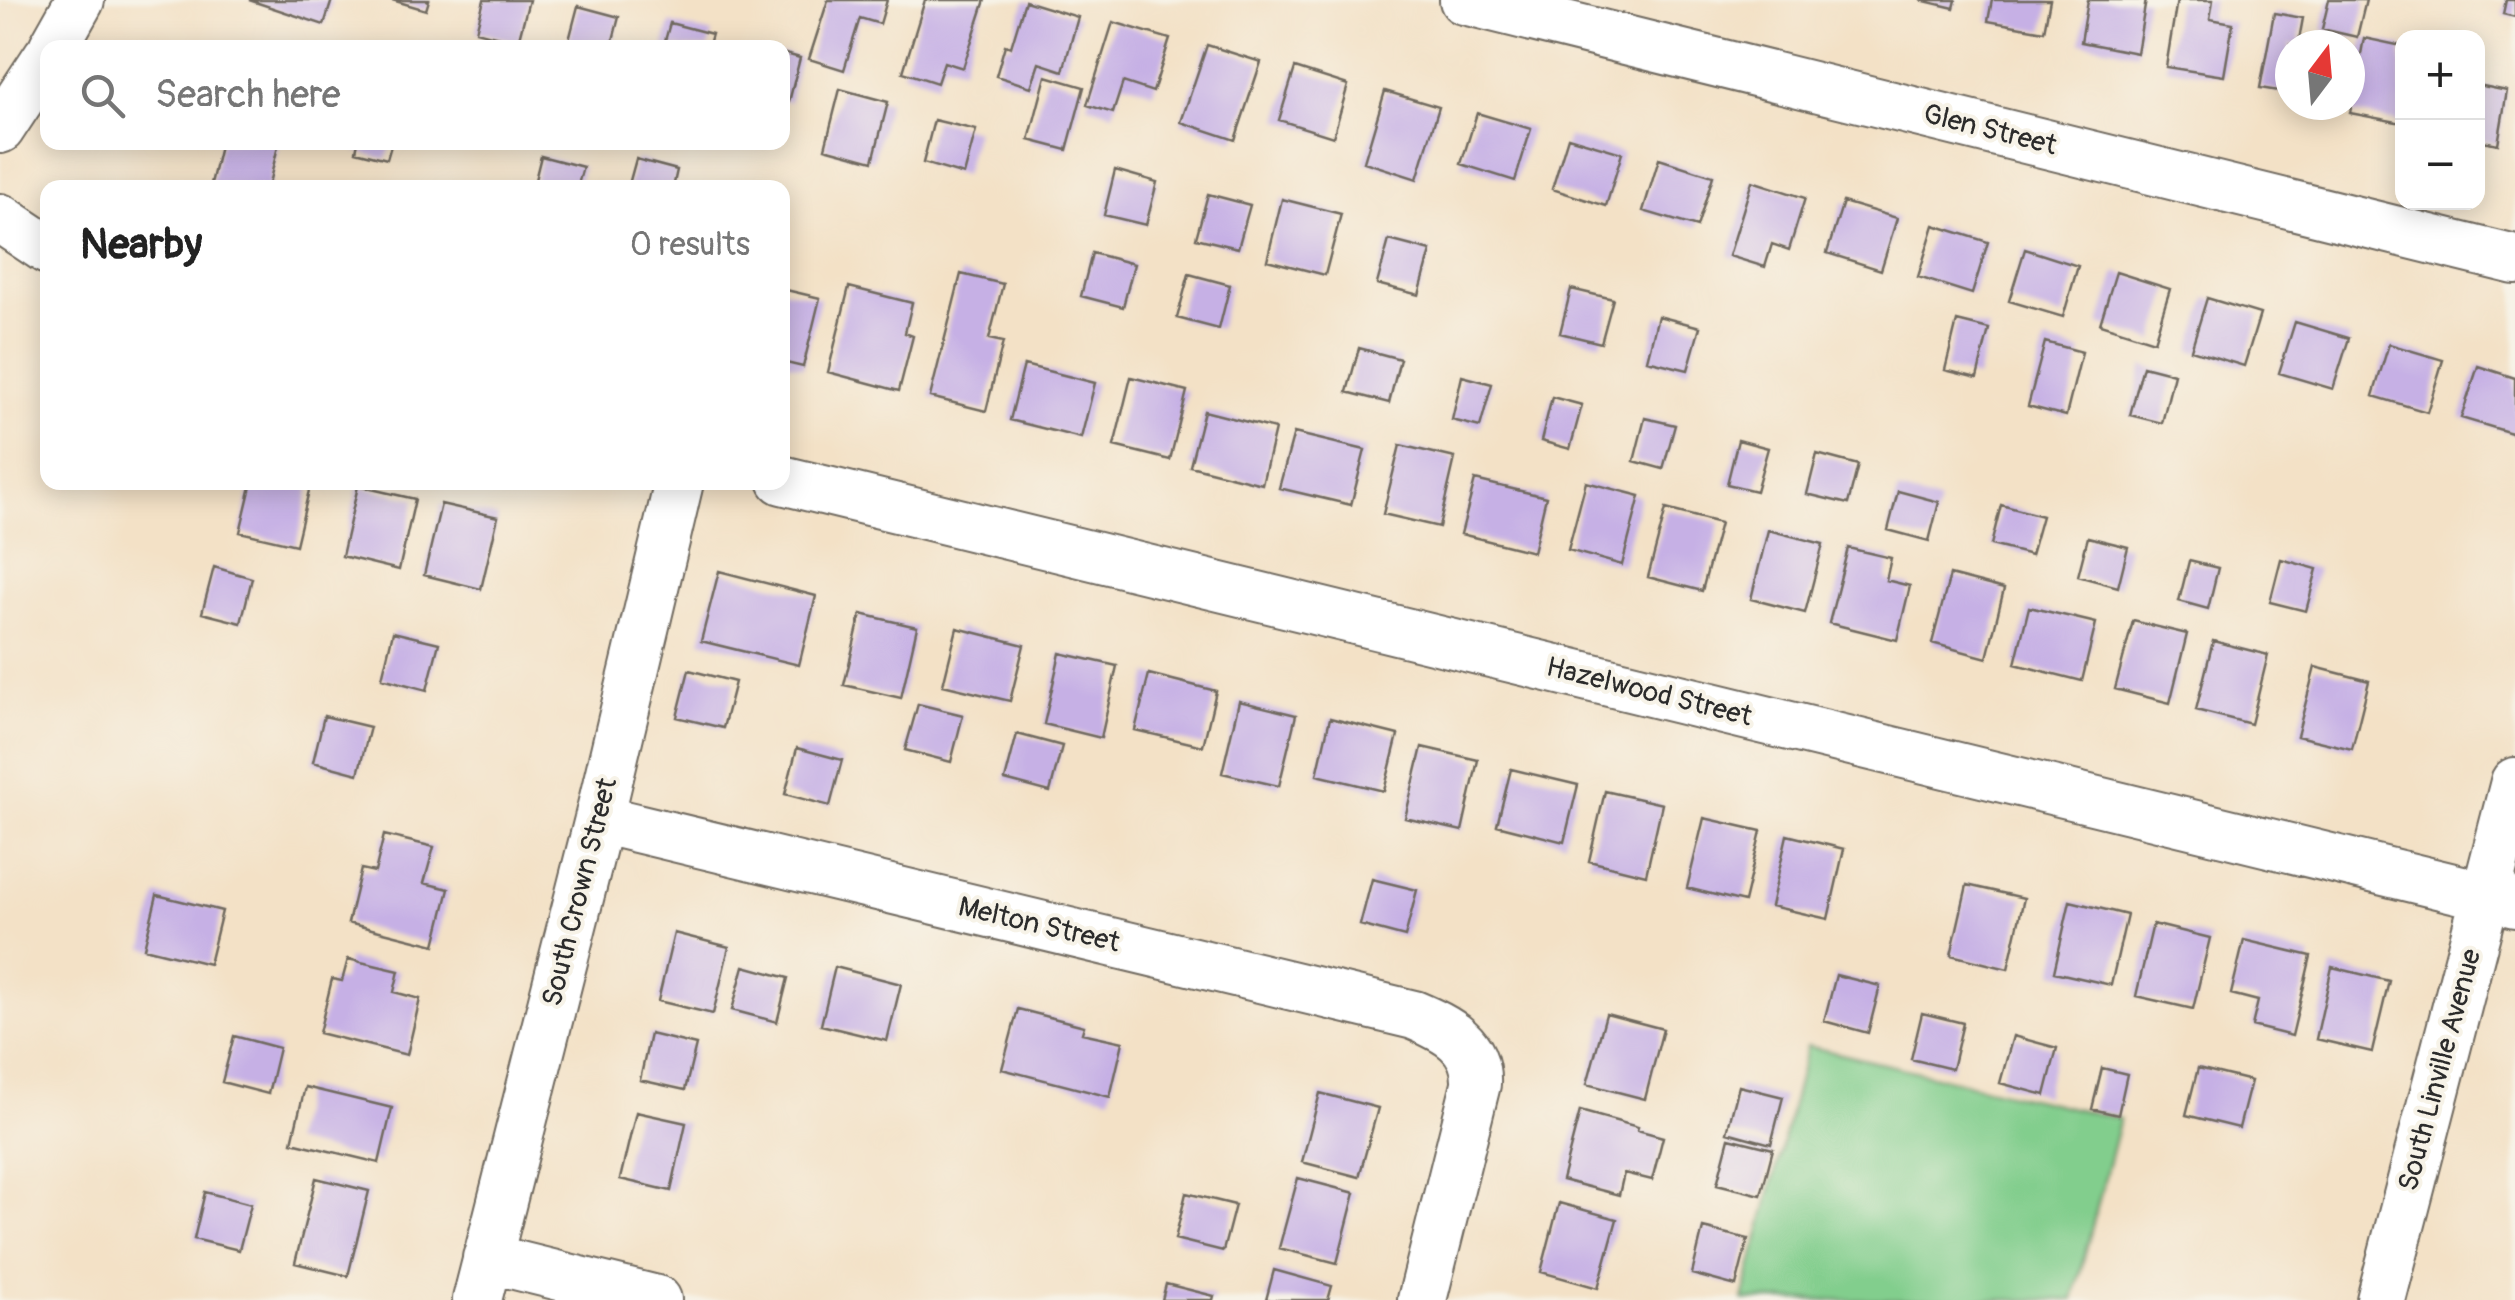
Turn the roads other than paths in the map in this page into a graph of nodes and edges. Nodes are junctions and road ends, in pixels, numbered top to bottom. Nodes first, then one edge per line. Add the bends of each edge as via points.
1 (80, 0) edge
2 (1464, 0) edge
3 (58, 40) edge
4 (40, 68) edge
5 (0, 129) edge
6 (0, 218) edge
7 (40, 245) edge
8 (2515, 260) edge
9 (790, 482) edge
10 (678, 490) edge
11 (2515, 782) edge
12 (599, 819) junction
13 (2500, 900) edge
14 (482, 1279) edge
15 (658, 1300) edge
16 (1422, 1300) edge
17 (2380, 1300) edge

1 - 3 street
2 - 8 street, Glen Street
4 - 5 street
6 - 7 street
9 - 13 street, Hazelwood Street
10 - 12 street, South Crown Street
11 - 13 street, South Linville Avenue
12 - 14 street, South Crown Street
12 - 16 street, Melton Street via 1442,1027 1469,1051 1476,1084
13 - 17 street, South Linville Avenue
14 - 15 street

